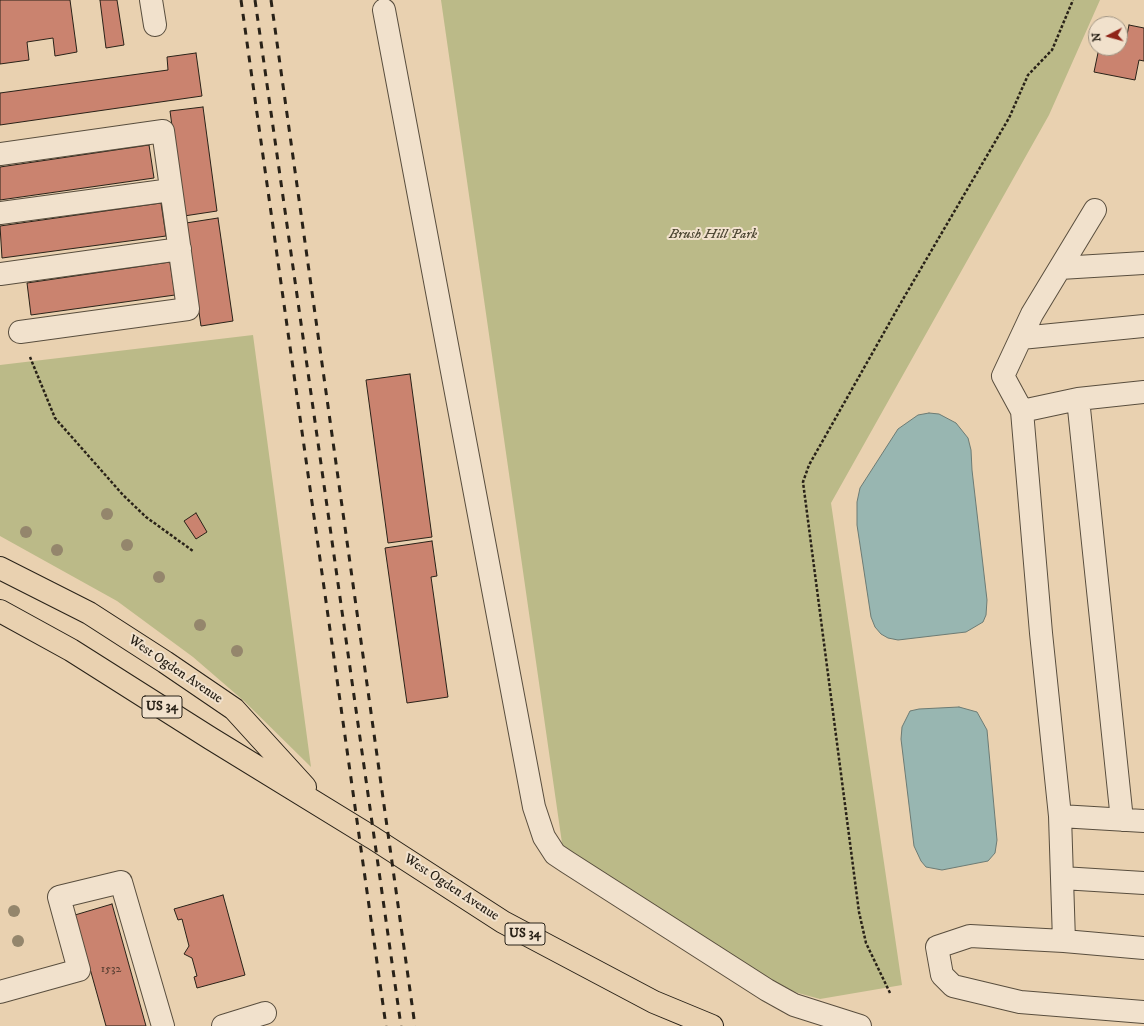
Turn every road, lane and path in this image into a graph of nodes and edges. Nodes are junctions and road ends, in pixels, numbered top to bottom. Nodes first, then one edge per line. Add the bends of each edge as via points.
1 (151, 0) edge
2 (1073, 0) edge
3 (384, 10) dead end
4 (155, 25) dead end
5 (0, 154) edge
6 (171, 190) junction
7 (1095, 210) dead end
8 (0, 213) edge
9 (180, 249) junction
10 (1144, 262) edge
11 (1060, 268) junction
12 (0, 274) edge
13 (1144, 326) edge
14 (20, 332) dead end
15 (1021, 338) junction
16 (30, 357) dead end
17 (1144, 394) edge
18 (1078, 399) junction
19 (1022, 411) junction
20 (193, 551) dead end
21 (0, 568) edge
22 (0, 611) edge
23 (323, 806) junction
24 (1060, 816) junction
25 (1122, 820) junction
26 (1144, 821) edge
27 (1062, 878) junction
28 (1144, 883) edge
29 (1064, 941) junction
30 (1144, 948) edge
31 (0, 992) edge
32 (890, 993) dead end
33 (1144, 1012) edge
34 (265, 1013) dead end
35 (163, 1026) edge
36 (223, 1026) edge
37 (712, 1026) edge
38 (860, 1026) edge

1 - 4 lane
2 - 32 path via 1052,50 1028,75 1009,118 884,332 809,465 803,482 859,912 866,942
3 - 38 lane via 534,807 544,837 555,854 766,990 794,1004
5 - 6 lane via 163,131
6 - 8 lane
6 - 9 lane
7 - 11 lane
9 - 12 lane
9 - 14 lane via 188,309
10 - 11 lane
11 - 15 lane via 1032,314
13 - 15 lane
15 - 19 lane via 1003,376
16 - 20 path via 55,418 123,495 146,517
17 - 18 lane
18 - 19 lane
18 - 25 lane
19 - 24 lane
21 - 23 main road, West Ogden Avenue / US 34 via 89,613 234,709
22 - 23 main road, West Ogden Avenue / US 34 via 71,650
23 - 37 main road, West Ogden Avenue / US 34 via 503,922 654,1002
24 - 25 lane
24 - 27 lane
25 - 26 lane
27 - 28 lane
27 - 29 lane
29 - 30 lane
29 - 33 lane via 970,936 938,947 942,975 952,986 1020,1002
31 - 35 lane via 79,970 59,897 121,882
34 - 36 lane

